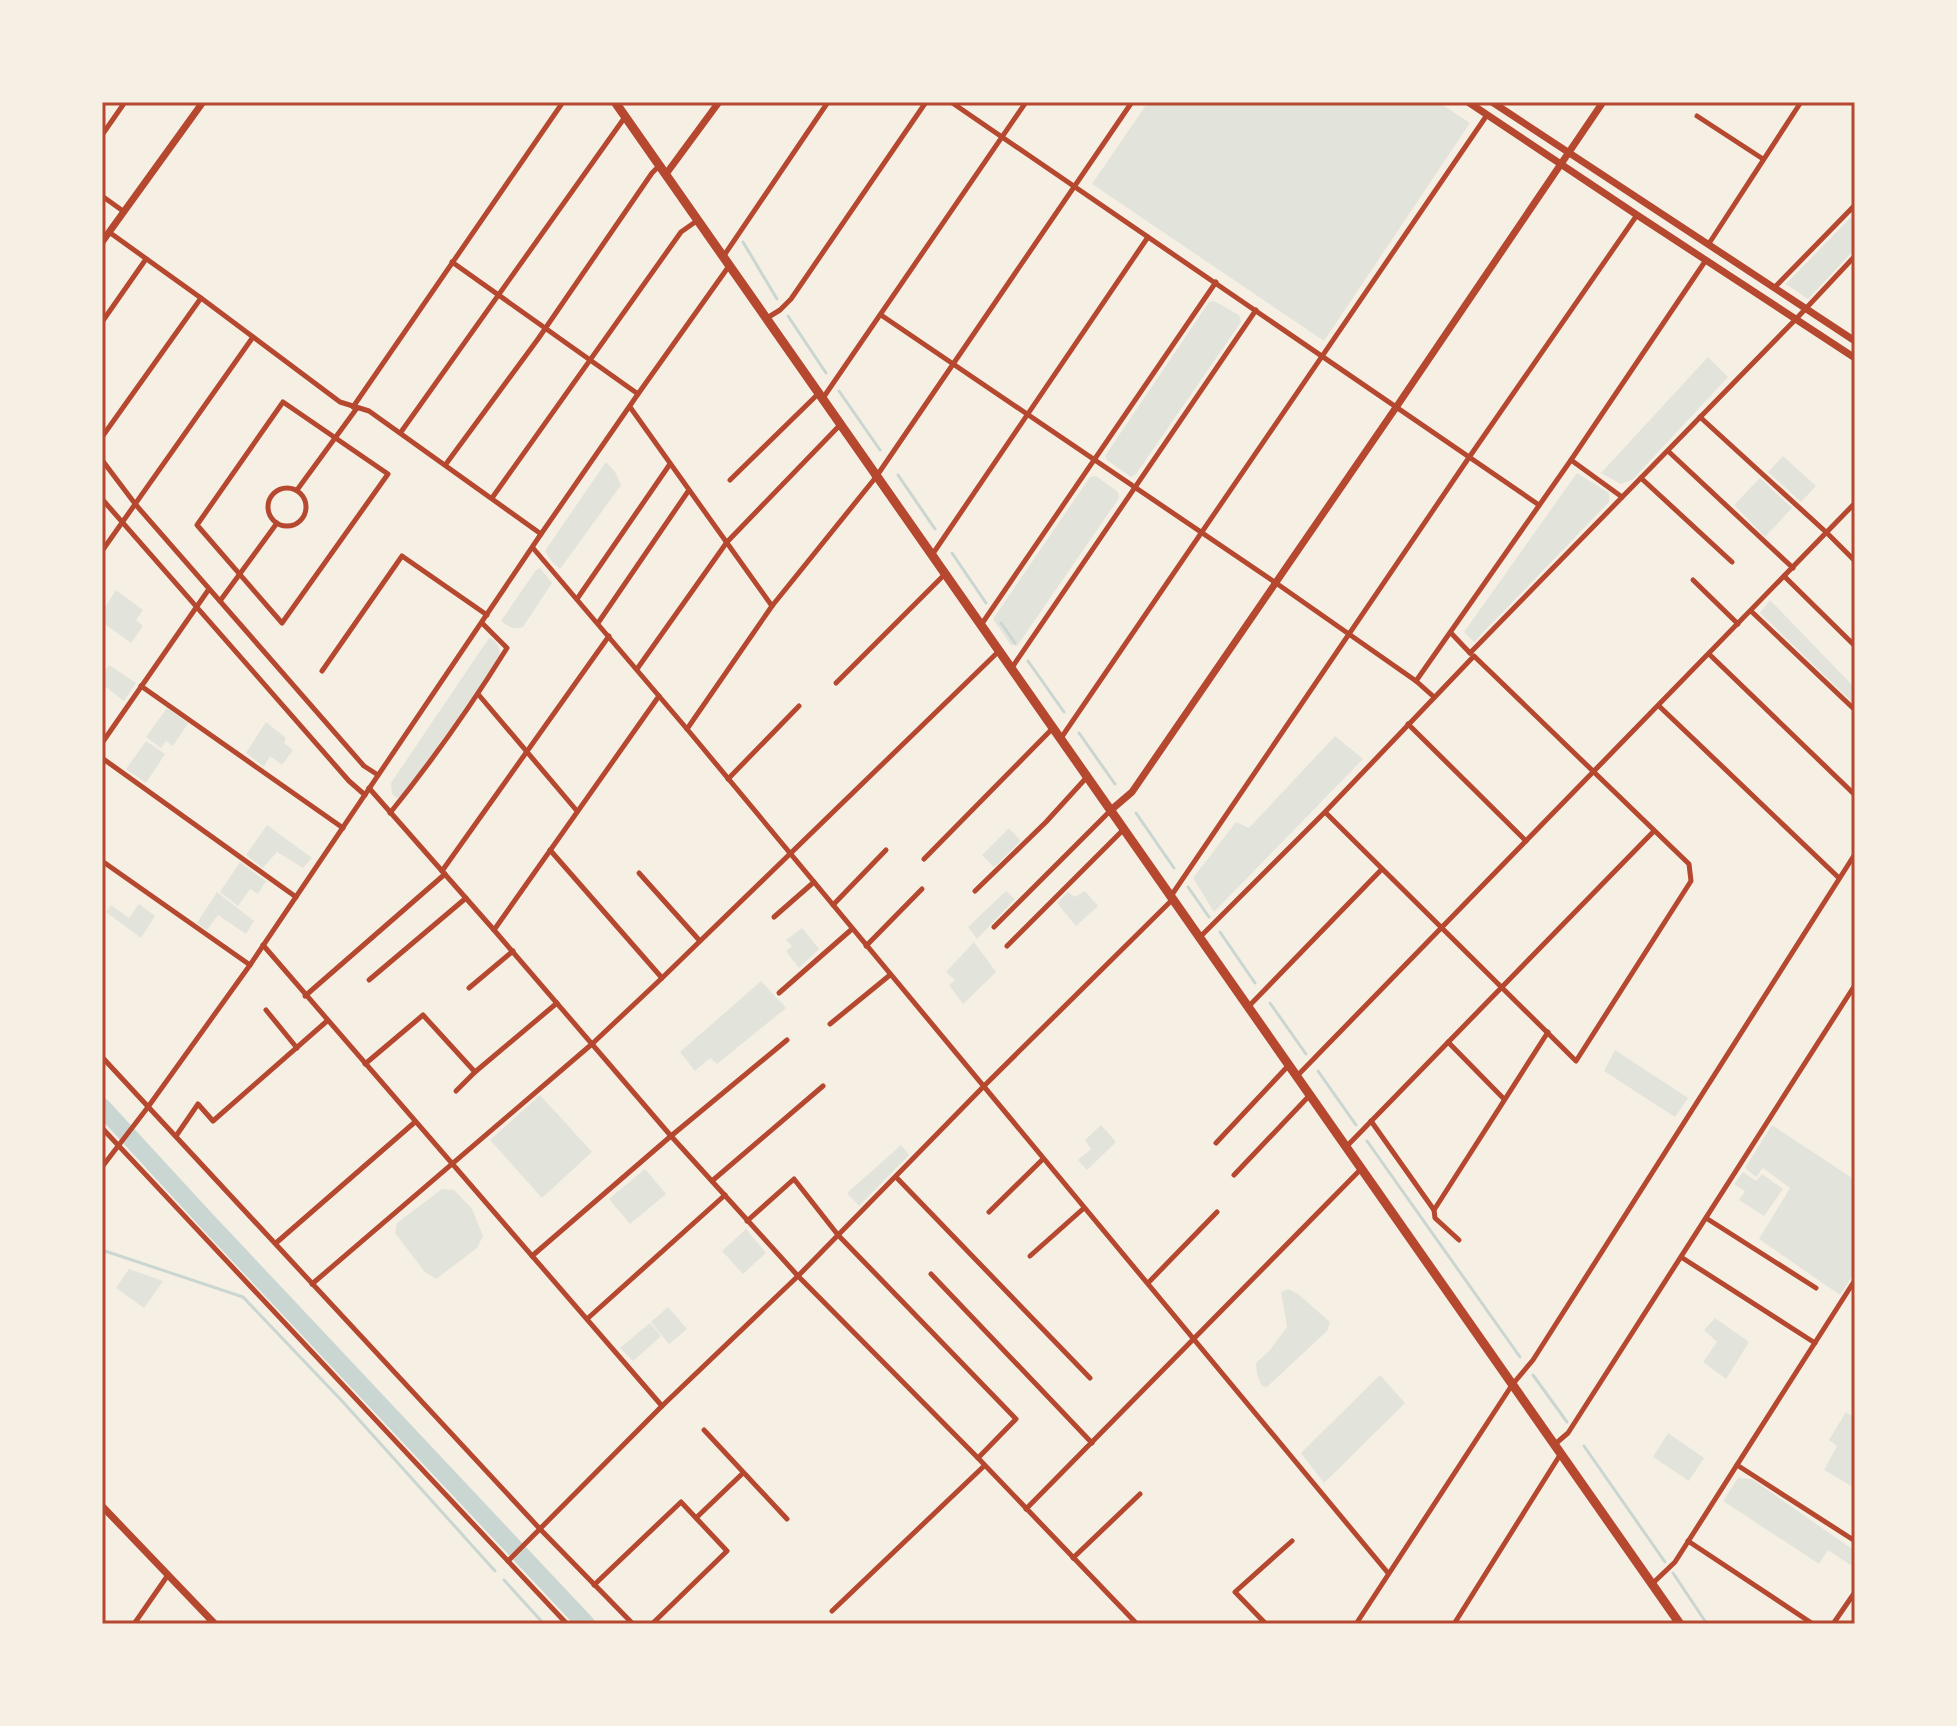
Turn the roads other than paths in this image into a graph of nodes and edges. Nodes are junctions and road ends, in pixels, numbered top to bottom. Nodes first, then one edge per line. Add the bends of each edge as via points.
1 (125, 102) edge
2 (203, 102) edge
3 (563, 102) edge
4 (719, 102) edge
5 (828, 102) edge
6 (926, 102) edge
7 (951, 102) edge
8 (1026, 102) edge
9 (1132, 102) edge
10 (1468, 102) edge
11 (1492, 102) edge
12 (1603, 102) edge
13 (1801, 102) edge
14 (620, 107) edge
15 (1487, 115) junction
16 (1697, 116) dead end
17 (102, 135) edge
18 (1002, 137) junction
19 (1569, 153) junction
20 (1763, 159) junction
21 (1562, 164) junction
22 (663, 170) junction
23 (1075, 187) junction
24 (102, 196) edge
25 (1855, 205) edge
26 (123, 211) junction
27 (1637, 215) junction
28 (698, 220) junction
29 (109, 232) junction
30 (1148, 237) junction
31 (102, 242) edge
32 (1708, 245) junction
33 (1855, 256) edge
34 (146, 259) junction
35 (1706, 260) junction
36 (726, 261) junction
37 (452, 262) junction
38 (1216, 282) junction
39 (1774, 288) junction
40 (498, 295) junction
41 (201, 298) junction
42 (1806, 309) junction
43 (1256, 310) junction
44 (881, 315) junction
45 (766, 319) junction
46 (1796, 319) junction
47 (102, 322) edge
48 (545, 328) junction
49 (253, 337) junction
50 (1855, 341) edge
51 (1323, 355) junction
52 (1855, 358) edge
53 (591, 359) junction
54 (954, 365) junction
55 (638, 394) junction
56 (820, 396) junction
57 (1397, 406) junction
58 (630, 407) junction
59 (355, 408) junction
60 (1027, 414) junction
61 (1700, 417) junction
62 (840, 425) junction
63 (401, 432) junction
64 (102, 437) edge
65 (336, 438) junction
66 (1668, 450) junction
67 (1470, 456) junction
68 (102, 460) edge
69 (1571, 460) junction
70 (1095, 461) junction
71 (446, 464) junction
72 (670, 464) junction
73 (876, 477) junction
74 (1641, 478) junction
75 (730, 480) dead end
76 (1134, 487) junction
77 (297, 490) junction
78 (689, 490) junction
79 (1622, 497) junction
80 (492, 498) junction
81 (102, 499) edge
82 (136, 505) junction
83 (1539, 505) junction
84 (1853, 508) edge
85 (122, 523) junction
86 (277, 523) junction
87 (1827, 533) junction
88 (541, 534) junction
89 (1201, 534) junction
90 (727, 542) junction
91 (533, 548) junction
92 (102, 551) edge
93 (932, 555) junction
94 (1855, 561) edge
95 (1732, 562) dead end
96 (1793, 568) junction
97 (238, 574) junction
98 (945, 574) junction
99 (1784, 576) junction
100 (1693, 580) dead end
101 (1276, 583) junction
102 (209, 589) junction
103 (577, 599) junction
104 (220, 601) junction
105 (196, 606) junction
106 (772, 606) junction
107 (1751, 611) junction
108 (487, 615) junction
109 (482, 623) junction
110 (598, 623) junction
111 (1738, 624) junction
112 (981, 625) junction
113 (1451, 633) junction
114 (1350, 635) junction
115 (609, 636) junction
116 (1855, 646) edge
117 (999, 651) junction
118 (1472, 654) junction
119 (1709, 654) junction
120 (637, 669) junction
121 (1011, 669) junction
122 (322, 671) dead end
123 (1416, 681) junction
124 (836, 683) dead end
125 (141, 686) junction
126 (478, 694) junction
127 (659, 696) junction
128 (1434, 697) junction
129 (799, 706) dead end
130 (1659, 706) junction
131 (1855, 710) edge
132 (1408, 724) junction
133 (1053, 728) junction
134 (687, 729) junction
135 (1061, 739) junction
136 (102, 743) edge
137 (527, 752) junction
138 (102, 758) edge
139 (1595, 772) junction
140 (378, 775) junction
141 (1087, 777) junction
142 (728, 779) junction
143 (369, 788) junction
144 (365, 795) junction
145 (1855, 795) edge
146 (1111, 810) junction
147 (577, 811) junction
148 (1325, 812) junction
149 (390, 813) junction
150 (343, 828) junction
151 (1124, 829) junction
152 (1654, 831) junction
153 (1526, 841) junction
154 (550, 850) junction
155 (886, 850) dead end
156 (790, 853) junction
157 (1855, 854) edge
158 (924, 859) dead end
159 (102, 861) edge
160 (1382, 869) junction
161 (444, 873) junction
162 (639, 873) dead end
163 (1839, 878) junction
164 (814, 882) junction
165 (922, 889) dead end
166 (975, 891) dead end
167 (296, 897) junction
168 (1172, 897) junction
169 (466, 898) junction
170 (833, 905) junction
171 (774, 917) dead end
172 (994, 927) dead end
173 (1442, 927) junction
174 (852, 929) junction
175 (494, 930) junction
176 (1199, 937) junction
177 (700, 941) junction
178 (263, 945) junction
179 (866, 946) junction
180 (1007, 946) dead end
181 (513, 951) junction
182 (250, 965) junction
183 (890, 975) junction
184 (662, 978) junction
185 (369, 980) dead end
186 (1855, 985) edge
187 (1501, 986) junction
188 (469, 988) dead end
189 (779, 993) dead end
190 (305, 996) junction
191 (557, 1003) junction
192 (1248, 1006) junction
193 (266, 1010) dead end
194 (327, 1021) junction
195 (830, 1024) dead end
196 (1548, 1032) junction
197 (787, 1040) dead end
198 (1448, 1042) junction
199 (592, 1044) junction
200 (297, 1048) junction
201 (102, 1057) edge
202 (365, 1064) junction
203 (1289, 1065) junction
204 (475, 1072) junction
205 (1296, 1076) junction
206 (823, 1086) dead end
207 (983, 1087) junction
208 (456, 1091) dead end
209 (1310, 1096) junction
210 (1504, 1099) junction
211 (148, 1107) junction
212 (1371, 1121) junction
213 (415, 1122) junction
214 (102, 1128) edge
215 (176, 1136) junction
216 (671, 1136) junction
217 (1216, 1143) dead end
218 (118, 1145) junction
219 (1346, 1147) junction
220 (1043, 1159) junction
221 (452, 1165) junction
222 (102, 1167) edge
223 (1361, 1169) junction
224 (1234, 1175) dead end
225 (896, 1177) junction
226 (712, 1181) junction
227 (725, 1195) junction
228 (1084, 1208) junction
229 (1434, 1210) junction
230 (989, 1212) dead end
231 (1217, 1212) dead end
232 (1706, 1218) junction
233 (747, 1221) junction
234 (838, 1235) junction
235 (1459, 1240) dead end
236 (276, 1243) junction
237 (532, 1256) junction
238 (1030, 1256) dead end
239 (1681, 1257) junction
240 (931, 1274) dead end
241 (798, 1276) junction
242 (1855, 1280) edge
243 (1148, 1283) junction
244 (312, 1284) junction
245 (1816, 1288) dead end
246 (587, 1319) junction
247 (1194, 1340) junction
248 (1815, 1343) junction
249 (1090, 1378) dead end
250 (1512, 1385) junction
251 (662, 1406) junction
252 (704, 1430) dead end
253 (1092, 1443) junction
254 (1553, 1445) junction
255 (1560, 1455) junction
256 (978, 1458) junction
257 (1737, 1465) junction
258 (984, 1466) junction
259 (743, 1473) junction
260 (1140, 1494) dead end
261 (102, 1506) edge
262 (1026, 1509) junction
263 (696, 1518) junction
264 (787, 1519) dead end
265 (540, 1529) junction
266 (1292, 1541) dead end
267 (1688, 1541) junction
268 (1855, 1541) edge
269 (1073, 1558) junction
270 (510, 1559) junction
271 (1388, 1573) junction
272 (168, 1575) junction
273 (594, 1585) junction
274 (1652, 1585) junction
275 (1855, 1592) edge
276 (832, 1611) dead end
277 (134, 1624) edge
278 (215, 1624) edge
279 (567, 1624) edge
280 (633, 1624) edge
281 (652, 1624) edge
282 (1137, 1624) edge
283 (1266, 1624) edge
284 (1356, 1624) edge
285 (1454, 1624) edge
286 (1680, 1624) edge
287 (1813, 1624) edge
288 (1833, 1624) edge

1 - 17 street
2 - 26 street
3 - 37 street
4 - 22 street
5 - 36 street
6 - 45 street via 791,299
7 - 18 street
8 - 18 street
9 - 23 street
10 - 15 street
11 - 19 street
12 - 19 street
13 - 20 street
14 - 22 highway
14 - 40 street
15 - 21 street
15 - 51 street
16 - 20 street
18 - 23 street
18 - 44 street
19 - 21 street
19 - 32 street
20 - 32 street
21 - 27 street
21 - 57 street
22 - 28 highway
22 - 48 street via 652,173
23 - 30 street
23 - 54 street
24 - 26 street
25 - 39 street
26 - 29 street
27 - 35 street
27 - 67 street
28 - 36 highway
28 - 53 street via 681,232
29 - 31 street
29 - 34 street
30 - 38 street
30 - 60 street
32 - 39 street
33 - 42 street
34 - 41 street
34 - 47 street
35 - 46 street
35 - 69 street
36 - 45 highway
36 - 55 street
37 - 40 street
37 - 59 street
38 - 43 street
38 - 70 street
39 - 42 street
40 - 48 street
40 - 63 street
41 - 49 street
41 - 64 street
42 - 46 street
42 - 50 street
43 - 51 street
43 - 76 street
44 - 54 street
44 - 56 street
45 - 56 highway
46 - 52 street
46 - 61 street
48 - 53 street
48 - 71 street
49 - 59 street
49 - 82 street
51 - 57 street
51 - 89 street
53 - 55 street
53 - 80 street
54 - 60 street
54 - 73 street
55 - 58 street
56 - 62 highway
56 - 75 street
57 - 67 street
57 - 101 street
58 - 72 street
58 - 88 street
59 - 63 street
59 - 65 street
60 - 70 street
60 - 93 street
61 - 66 street
61 - 87 street
62 - 73 highway
62 - 90 street
63 - 71 street
65 - 77 street
65 - 97 street via 283,402 197,525
65 - 97 street via 388,474 282,623
66 - 74 street
66 - 96 street
67 - 83 street
67 - 114 street
68 - 82 street
69 - 79 street
69 - 83 street
70 - 76 street
70 - 112 street
71 - 80 street
72 - 78 street
72 - 103 street
73 - 93 highway
73 - 106 street
74 - 79 street
74 - 95 street
76 - 89 street
76 - 121 street
77 - 86 street via 284,487 273,494 268,506
77 - 86 street via 305,499 304,517 288,526
78 - 90 street
78 - 110 street
79 - 118 street
80 - 88 street
81 - 85 street
82 - 85 street
82 - 102 street
83 - 113 street
84 - 87 street
85 - 92 street
85 - 105 street
86 - 97 street
87 - 94 street
87 - 96 street
88 - 91 street
89 - 101 street
89 - 135 street
90 - 106 street
90 - 120 street
91 - 103 street
91 - 108 street
93 - 98 highway
96 - 99 street
97 - 104 street
98 - 112 highway
98 - 124 street
99 - 107 street
99 - 116 street
100 - 111 street
101 - 114 street
101 - 146 street via 1132,792
102 - 104 street
102 - 105 street
103 - 110 street
104 - 140 street via 364,766
105 - 125 street
105 - 144 street
106 - 134 street
107 - 111 street
107 - 131 street
108 - 109 street
108 - 122 street via 402,556
109 - 126 street via 507,648
109 - 140 street
110 - 115 street
111 - 119 street
112 - 117 highway
113 - 118 street
113 - 123 street
114 - 123 street
114 - 168 street
115 - 120 street
115 - 137 street
117 - 121 highway
117 - 156 street
118 - 128 street
118 - 139 street
119 - 130 street
119 - 145 street
120 - 127 street
121 - 133 highway
123 - 128 street
125 - 136 street
125 - 150 street
126 - 137 street
126 - 149 street
127 - 134 street
127 - 147 street
128 - 132 street
129 - 142 street
130 - 139 street
130 - 163 street
132 - 148 street
132 - 153 street
133 - 135 highway
133 - 158 street
134 - 142 street
135 - 141 highway
137 - 147 street
137 - 161 street
138 - 167 street
139 - 152 street
139 - 153 street
140 - 143 street
141 - 146 highway
141 - 166 street
142 - 156 street
143 - 144 street
143 - 149 street
144 - 150 street
146 - 151 highway
146 - 172 street
147 - 154 street
148 - 160 street
148 - 176 street
149 - 161 street
150 - 167 street
151 - 168 highway
151 - 180 street
152 - 187 street
152 - 196 street via 1689,864 1691,881 1576,1061
153 - 173 street
154 - 175 street
154 - 184 street
155 - 170 street
156 - 164 street
156 - 177 street
157 - 163 street
159 - 182 street
160 - 173 street
160 - 192 street
161 - 169 street
161 - 190 street
162 - 177 street
163 - 250 street via 1533,1360
164 - 170 street
164 - 171 street
165 - 179 street
167 - 178 street
168 - 176 highway
168 - 207 street
169 - 175 street
169 - 185 street
170 - 174 street
173 - 187 street
173 - 205 street
174 - 179 street
174 - 189 street
175 - 181 street
176 - 192 highway
177 - 184 street
178 - 182 street
178 - 190 street
179 - 183 street
181 - 188 street
181 - 191 street
182 - 211 street
183 - 195 street
183 - 207 street
184 - 199 street
186 - 232 street
187 - 196 street
187 - 198 street
190 - 194 street
191 - 199 street
191 - 204 street
192 - 203 highway
193 - 200 street
194 - 200 street
194 - 202 street
196 - 210 street
197 - 216 street
198 - 210 street
198 - 212 street
199 - 216 street
199 - 221 street
200 - 215 street via 213,1121 198,1104
201 - 211 street
202 - 204 street via 423,1015
202 - 213 street
203 - 205 highway
203 - 217 street
204 - 208 street
205 - 209 highway
206 - 226 street
207 - 220 street
207 - 225 street
209 - 219 highway
209 - 224 street
210 - 229 street
211 - 215 street
211 - 218 street
212 - 219 street
212 - 229 street
213 - 221 street
213 - 236 street
214 - 218 street
215 - 236 street
216 - 226 street
216 - 237 street
218 - 222 street
218 - 270 street
219 - 223 highway
220 - 228 street
220 - 230 street
221 - 237 street
221 - 244 street
223 - 247 street
223 - 250 highway
225 - 234 street
225 - 249 street
226 - 227 street
227 - 233 street
227 - 246 street
228 - 238 street
228 - 243 street
229 - 235 street via 1435,1218
231 - 243 street
232 - 239 street
232 - 245 street
233 - 234 street via 794,1179
233 - 241 street
234 - 241 street
234 - 256 street via 1016,1419
236 - 244 street
237 - 246 street
239 - 248 street
239 - 254 street via 1568,1433
240 - 253 street
241 - 251 street
241 - 256 street
242 - 248 street
243 - 247 street
244 - 265 street
246 - 251 street
247 - 253 street
247 - 271 street
248 - 257 street
250 - 254 highway
250 - 271 street
251 - 265 street
252 - 259 street
253 - 262 street
254 - 255 highway
255 - 274 highway
255 - 285 street
256 - 258 street
257 - 267 street
257 - 268 street
258 - 262 street
258 - 276 street
259 - 263 street
259 - 264 street
260 - 269 street
261 - 272 street
262 - 269 street
263 - 273 street via 681,1502
263 - 281 street via 727,1551
265 - 270 street
265 - 273 street
266 - 283 street via 1235,1592
267 - 274 street
267 - 287 street
269 - 282 street
270 - 279 street
271 - 284 street
272 - 277 street
272 - 278 street
273 - 280 street
274 - 286 highway
275 - 288 street

